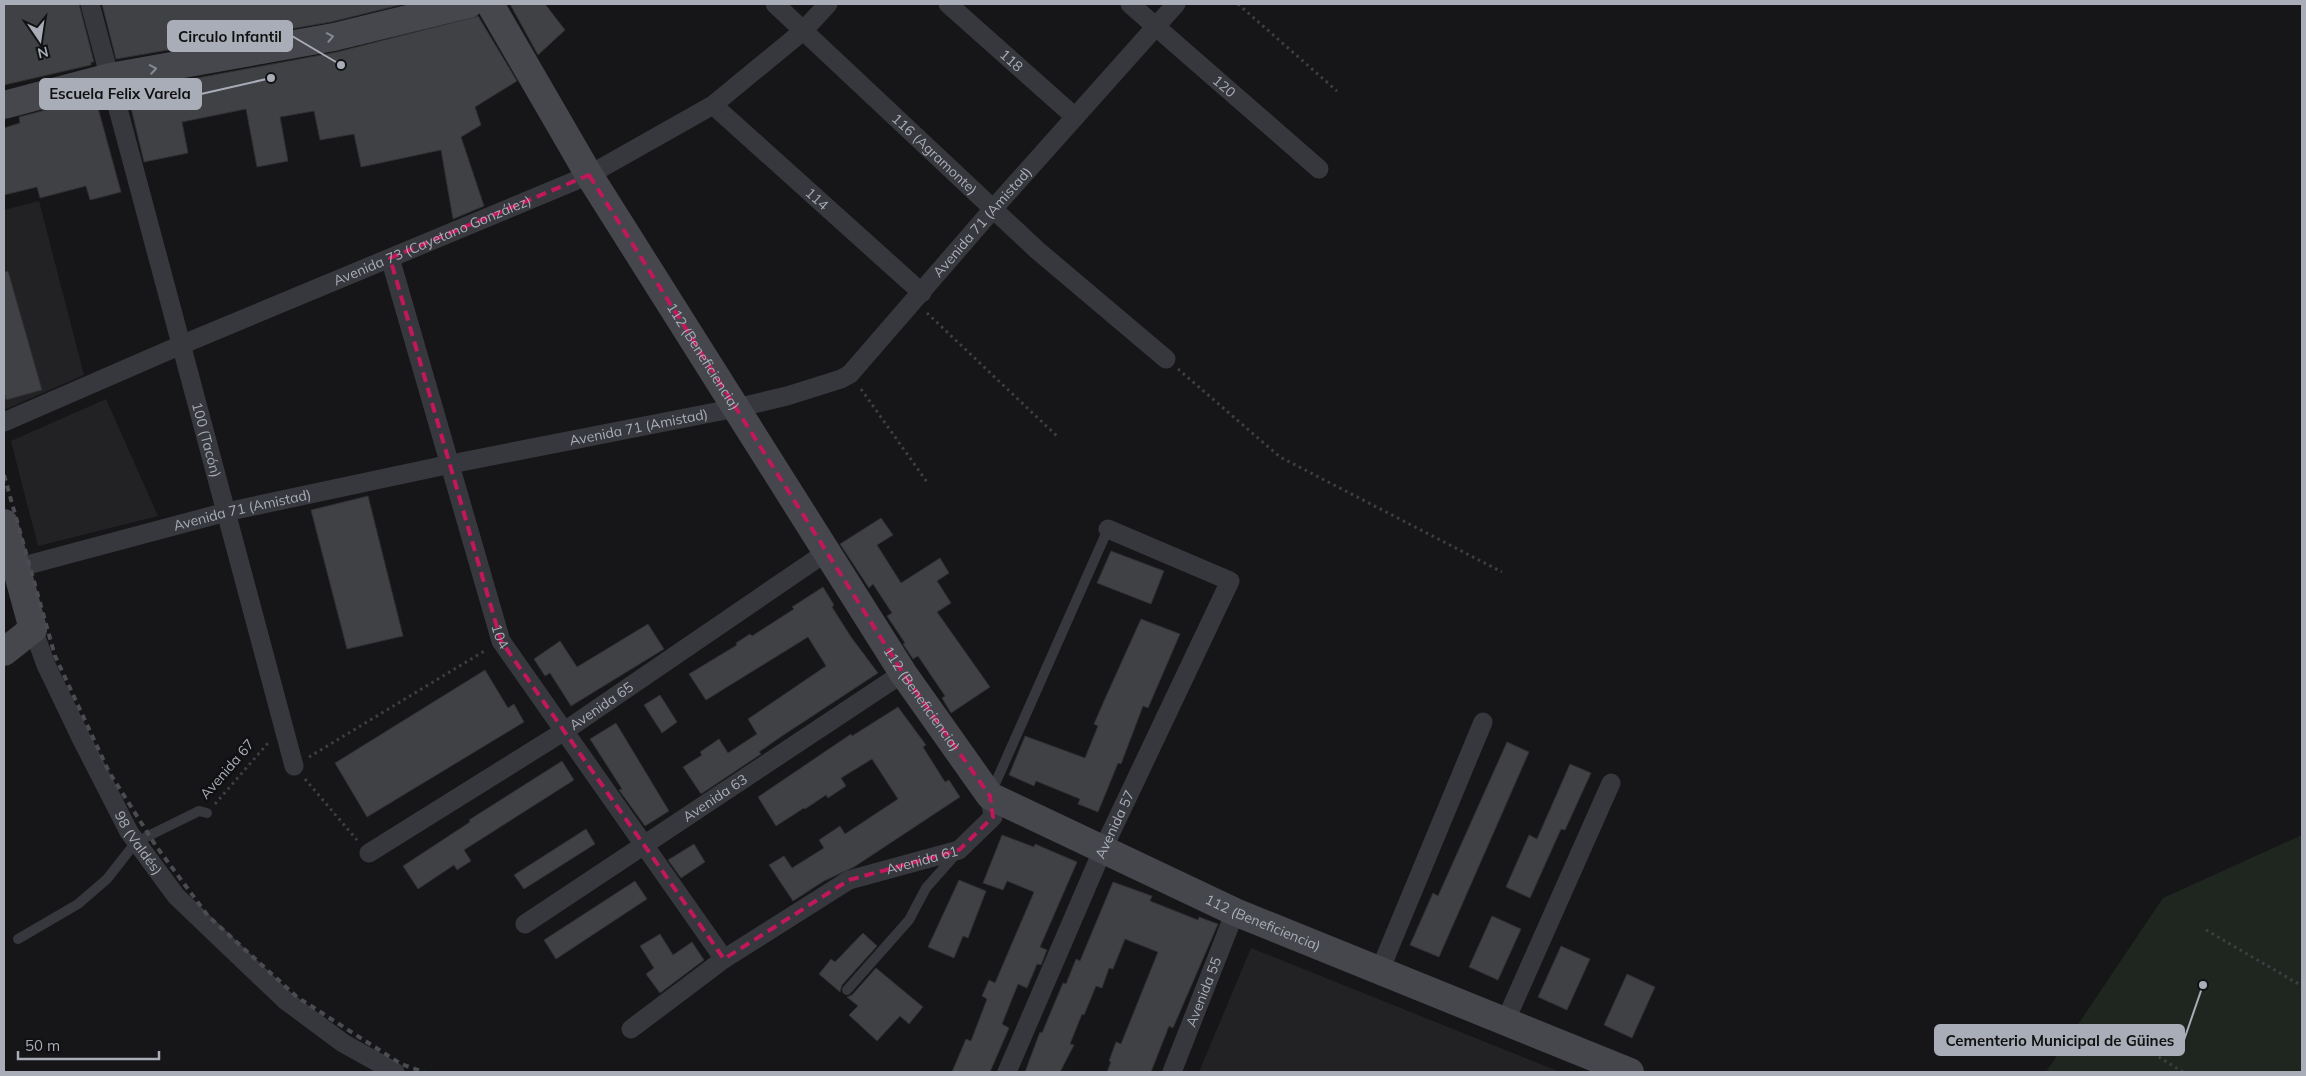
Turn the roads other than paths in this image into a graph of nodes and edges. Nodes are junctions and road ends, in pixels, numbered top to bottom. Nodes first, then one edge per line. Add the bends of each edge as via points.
1 (90, 4) edge
2 (469, 4) edge
3 (490, 4) edge
4 (774, 4) edge
5 (828, 4) edge
6 (948, 4) edge
7 (1130, 4) edge
8 (1176, 4) edge
9 (1156, 27) junction
10 (803, 32) junction
11 (110, 77) junction
12 (4, 105) edge
13 (713, 105) junction
14 (1075, 117) junction
15 (1319, 169) dead end
16 (590, 175) junction
17 (993, 209) junction
18 (390, 258) junction
19 (917, 297) junction
20 (181, 345) junction
21 (1166, 359) road end
22 (736, 408) junction
23 (4, 422) edge
24 (451, 464) junction
25 (226, 512) junction
26 (4, 523) edge
27 (1108, 529) joint
28 (828, 552) junction
29 (10, 570) edge
30 (33, 629) junction
31 (4, 652) edge
32 (903, 673) junction
33 (1483, 722) dead end
34 (566, 730) junction
35 (294, 766) road end
36 (1611, 783) dead end
37 (990, 796) junction
38 (207, 813) road end
39 (136, 842) junction
40 (644, 846) junction
41 (1103, 849) junction
42 (959, 850) junction
43 (369, 853) road end
44 (1235, 912) junction
45 (525, 924) dead end
46 (18, 939) dead end
47 (724, 959) junction
48 (1380, 970) junction
49 (847, 990) dead end
50 (1505, 1022) junction
51 (631, 1029) dead end
52 (395, 1072) edge
53 (1007, 1072) edge
54 (1172, 1072) edge
55 (1630, 1072) edge

1 - 11 street, 100 (Tacón)
11 -> 2 street via 334,37
3 - 16 street, 112 (Beneficiencia)
4 - 10 street, 116 (Agramonte)
5 - 10 street, Avenida 73 (Cayetano González)
6 - 14 street, 118
7 - 9 street, 120
8 - 9 street, Avenida 71 (Amistad)
9 - 14 street, Avenida 71 (Amistad)
9 - 15 street, 120
10 - 13 street, Avenida 73 (Cayetano González)
10 - 17 street, 116 (Agramonte)
11 - 12 street
11 - 20 street, 100 (Tacón)
13 - 16 street, Avenida 73 (Cayetano González)
13 - 19 street, 114
14 - 17 street, Avenida 71 (Amistad)
16 - 18 street, Avenida 73 (Cayetano González)
16 - 22 street, 112 (Beneficiencia)
17 - 19 street, Avenida 71 (Amistad)
17 - 21 street, 116 (Agramonte)
18 - 20 street, Avenida 73 (Cayetano González)
18 - 24 street, 104
19 - 22 street, Avenida 71 (Amistad) via 850,374 787,396
20 - 23 street, Avenida 73 (Cayetano González)
20 - 25 street, 100 (Tacón)
22 - 24 street, Avenida 71 (Amistad)
22 - 28 street, 112 (Beneficiencia)
24 - 25 street, Avenida 71 (Amistad)
24 - 34 street, 104 via 501,640
25 - 29 street, Avenida 71 (Amistad)
25 - 35 street, 100 (Tacón)
26 - 29 street, 98 (Valdés)
27 - 37 lane, Avenida 61
27 - 41 street, Avenida 57 via 1230,581
28 - 32 street, 112 (Beneficiencia)
28 - 34 street, Avenida 65
29 - 30 street, 98 (Valdés)
30 - 31 street
30 - 39 street, 98 (Valdés) via 46,665 81,738
32 - 37 street, 112 (Beneficiencia)
32 - 40 street, Avenida 63
33 - 48 street
34 - 40 street, 104
34 - 43 street, Avenida 65
36 - 50 street
37 - 41 street, 112 (Beneficiencia)
37 - 42 street, Avenida 61 via 992,817
38 - 39 lane, Avenida 67 via 199,811
39 - 46 lane, Avenida 67 via 107,879 78,904
39 - 52 street, 98 (Valdés) via 176,896 285,1000 343,1044
40 - 45 street, Avenida 63
40 - 47 street, 104
41 - 44 street, 112 (Beneficiencia)
41 - 53 street, Avenida 57
42 - 47 street, Avenida 61 via 849,880
42 - 49 lane via 926,888 909,920
44 - 48 street, 112 (Beneficiencia)
44 - 54 street, Avenida 55
47 - 51 street, Avenida 61
48 - 50 street, 112 (Beneficiencia)
50 - 55 street, 112 (Beneficiencia)

